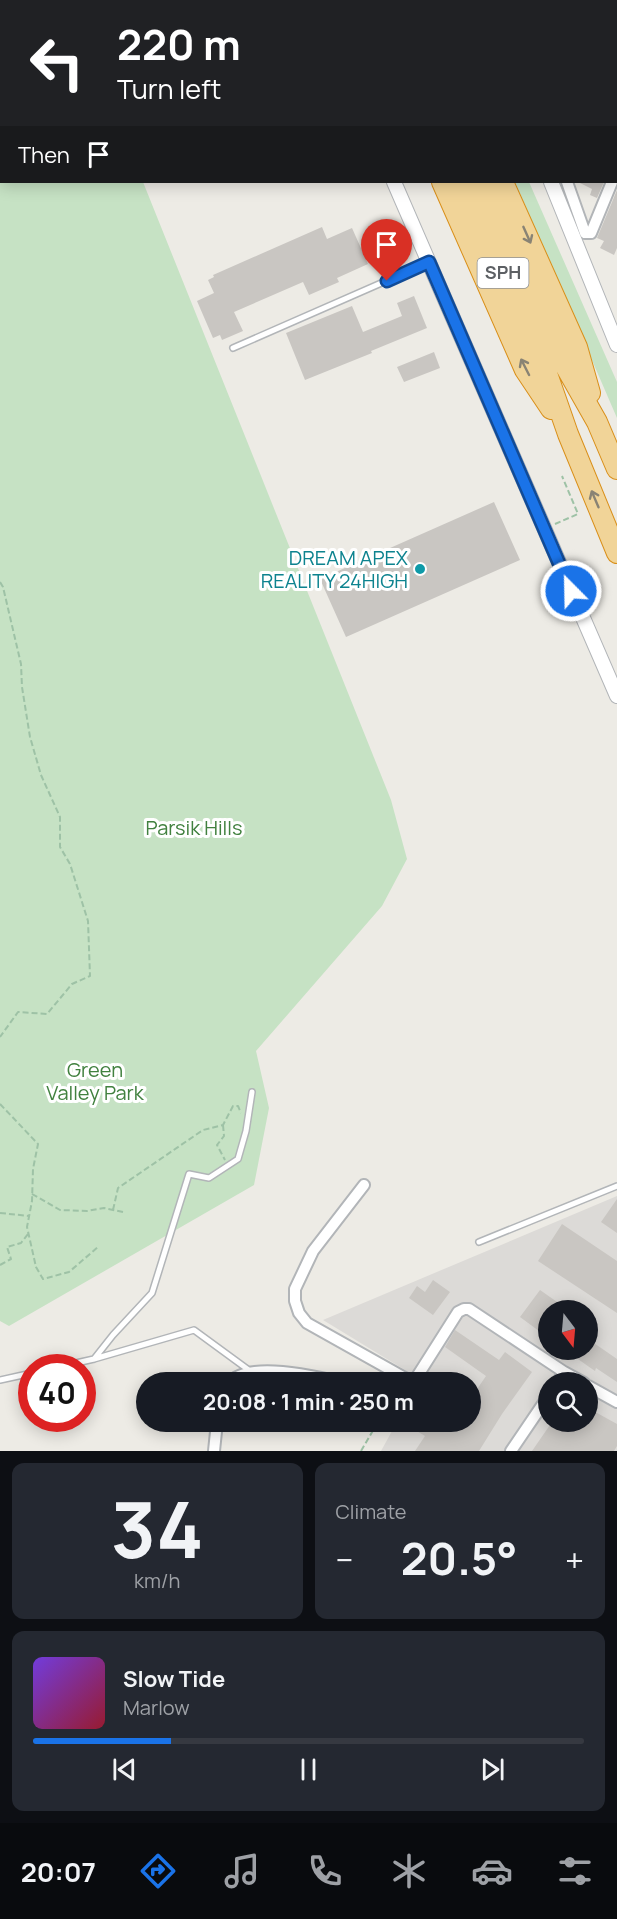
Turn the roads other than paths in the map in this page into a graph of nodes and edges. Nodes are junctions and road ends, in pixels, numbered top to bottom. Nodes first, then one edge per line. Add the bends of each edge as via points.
1 (394, 183) edge
2 (442, 183) edge
3 (470, 183) edge
4 (471, 183) edge
5 (503, 183) edge
6 (551, 183) edge
7 (567, 183) edge
8 (612, 183) edge
9 (429, 262) junction
10 (617, 345) edge
11 (233, 348) dead end
12 (597, 422) junction
13 (568, 434) junction
14 (617, 469) edge
15 (617, 553) edge
16 (617, 696) edge
17 (252, 1092) dead end
18 (364, 1185) dead end
19 (617, 1186) edge
20 (480, 1242) dead end
21 (96, 1356) edge
22 (96, 1358) edge
23 (251, 1372) joint
24 (273, 1372) edge
25 (394, 1372) edge
26 (421, 1372) edge
27 (564, 1372) edge
28 (18, 1376) edge
29 (0, 1380) edge
30 (598, 1392) edge
31 (617, 1402) edge
32 (538, 1411) edge
33 (216, 1432) edge
34 (214, 1451) edge
35 (511, 1451) edge

1 - 9 street
13 -> 2 highway via 525,370
3 - 13 highway, SPH
4 - 12 highway, SPH
5 -> 12 highway via 577,347
6 - 10 street
7 - 8 street via 583,229 591,233
9 - 11 lane
9 - 16 street
12 - 14 highway, SPH
15 -> 13 highway, SPH
17 - 21 lane via 238,1160 209,1178 189,1174 152,1293
18 - 25 street via 313,1251 295,1289 295,1301 307,1323
19 - 20 lane
22 - 23 lane via 194,1330
23 - 24 street
26 - 27 street via 458,1312 469,1309
28 - 29 lane
30 - 31 street
32 - 35 street
33 - 34 street

